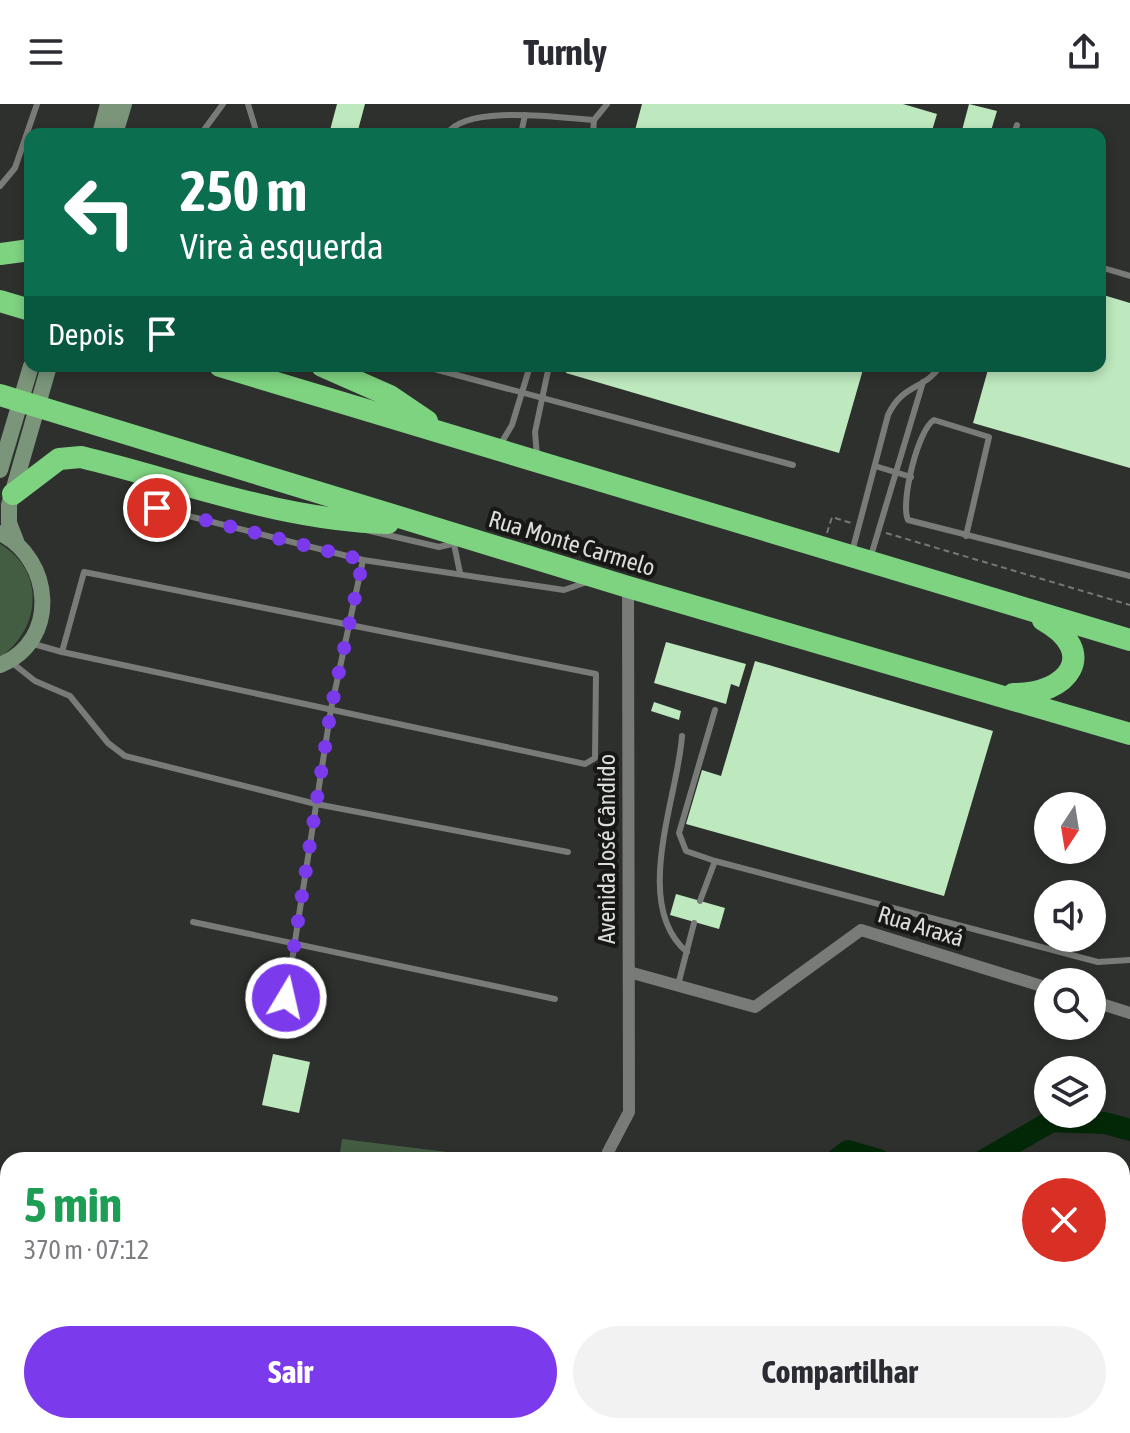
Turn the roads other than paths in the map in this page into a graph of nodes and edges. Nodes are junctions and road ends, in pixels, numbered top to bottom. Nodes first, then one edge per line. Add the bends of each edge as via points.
1 (37, 104) edge
2 (108, 104) edge
3 (124, 104) edge
4 (223, 104) edge
5 (248, 104) edge
6 (607, 104) edge
7 (525, 115) junction
8 (594, 120) junction
9 (1017, 125) dead end
10 (29, 128) edge
11 (102, 128) edge
12 (117, 128) edge
13 (205, 128) edge
14 (255, 128) edge
15 (454, 128) edge
16 (522, 128) edge
17 (593, 128) edge
18 (1016, 128) edge
19 (24, 142) edge
20 (0, 186) edge
21 (24, 251) edge
22 (0, 254) edge
23 (1106, 269) edge
24 (1130, 276) edge
25 (29, 372) edge
26 (47, 372) edge
27 (240, 372) edge
28 (336, 372) edge
29 (447, 372) edge
30 (529, 372) edge
31 (548, 372) edge
32 (934, 372) edge
33 (923, 382) junction
34 (905, 389) junction
35 (524, 391) junction
36 (0, 395) edge
37 (542, 395) junction
38 (915, 400) junction
39 (444, 433) junction
40 (497, 451) junction
41 (537, 464) junction
42 (793, 465) dead end
43 (875, 466) junction
44 (0, 470) edge
45 (894, 473) junction
46 (911, 477) junction
47 (13, 494) junction
48 (157, 508) dead end
49 (348, 521) junction
50 (415, 523) junction
51 (0, 533) edge
52 (966, 536) junction
53 (16, 541) junction
54 (459, 541) junction
55 (363, 560) junction
56 (860, 560) junction
57 (460, 573) junction
58 (1129, 573) edge
59 (598, 578) junction
60 (628, 587) junction
61 (1023, 609) junction
62 (348, 626) junction
63 (1130, 640) edge
64 (29, 643) junction
65 (62, 652) junction
66 (5, 663) edge
67 (988, 691) junction
68 (331, 709) junction
69 (715, 710) dead end
70 (1130, 734) edge
71 (682, 736) dead end
72 (316, 804) junction
73 (568, 852) dead end
74 (715, 861) junction
75 (700, 901) dead end
76 (193, 922) dead end
77 (694, 923) dead end
78 (294, 944) junction
79 (687, 952) junction
80 (1130, 960) edge
81 (629, 972) junction
82 (1034, 984) edge
83 (678, 985) junction
84 (555, 999) dead end
85 (1106, 1005) edge
86 (1130, 1013) edge
87 (282, 1025) dead end
88 (608, 1152) dead end

1 - 10 lane
2 - 11 street
3 - 12 street
4 - 13 lane
5 - 14 lane
6 - 8 lane
7 - 8 lane
7 - 15 lane via 465,118
7 - 16 lane
8 - 17 lane
9 - 18 lane
19 - 20 lane via 15,168
21 - 22 highway
23 - 24 lane
25 - 44 street
26 - 47 street
27 - 39 highway
28 - 39 highway via 390,396
29 - 35 lane
30 - 35 lane
31 - 37 lane
32 - 33 lane
33 - 34 lane
33 - 38 lane
34 - 38 lane
34 - 43 lane via 888,415
35 - 37 lane
35 - 40 lane
36 - 50 highway, Rua Monte Carmelo
37 - 41 lane via 535,432
37 - 42 lane
38 - 45 lane
39 - 40 highway
40 - 41 highway
41 - 56 highway
43 - 45 lane
43 - 56 lane via 860,526
45 - 46 lane
45 - 56 lane via 877,530
46 - 52 lane via 904,511 908,520
46 - 52 lane via 928,423 934,420 989,437
47 - 49 highway via 59,459 81,457 250,505
47 - 53 street via 9,523
48 - 55 lane
49 - 50 highway
49 - 54 lane via 374,534 439,547
50 - 54 highway, Rua Monte Carmelo
51 - 53 street
52 - 58 lane
53 - 64 street via 34,562 43,589 42,617
54 - 57 lane
54 - 59 highway, Rua Monte Carmelo
55 - 57 lane
55 - 62 lane
56 - 61 highway
57 - 59 lane via 564,590
59 - 60 highway, Rua Monte Carmelo
60 - 67 highway, Rua Monte Carmelo
60 - 81 street, Avenida José Cândido
61 - 63 highway
61 - 67 highway via 1064,636 1071,648 1067,676 1045,691
62 - 65 lane via 84,572
62 - 68 lane
62 - 68 lane via 596,674 595,758 585,764
64 - 65 lane
64 - 66 street
65 - 68 lane
66 - 72 lane via 70,696 125,756
67 - 70 highway, Rua Monte Carmelo
68 - 72 lane
69 - 74 lane via 679,833 686,851
71 - 79 lane via 662,835 662,907 672,939
72 - 73 lane
72 - 78 lane
74 - 75 lane
74 - 80 lane via 1098,962
76 - 78 lane
77 - 79 lane
78 - 84 lane
78 - 87 lane
79 - 83 lane
81 - 83 street
81 - 88 street, Avenida José Cândido via 629,1112
82 - 83 street, Rua Araxá via 861,930 755,1007
85 - 86 street

